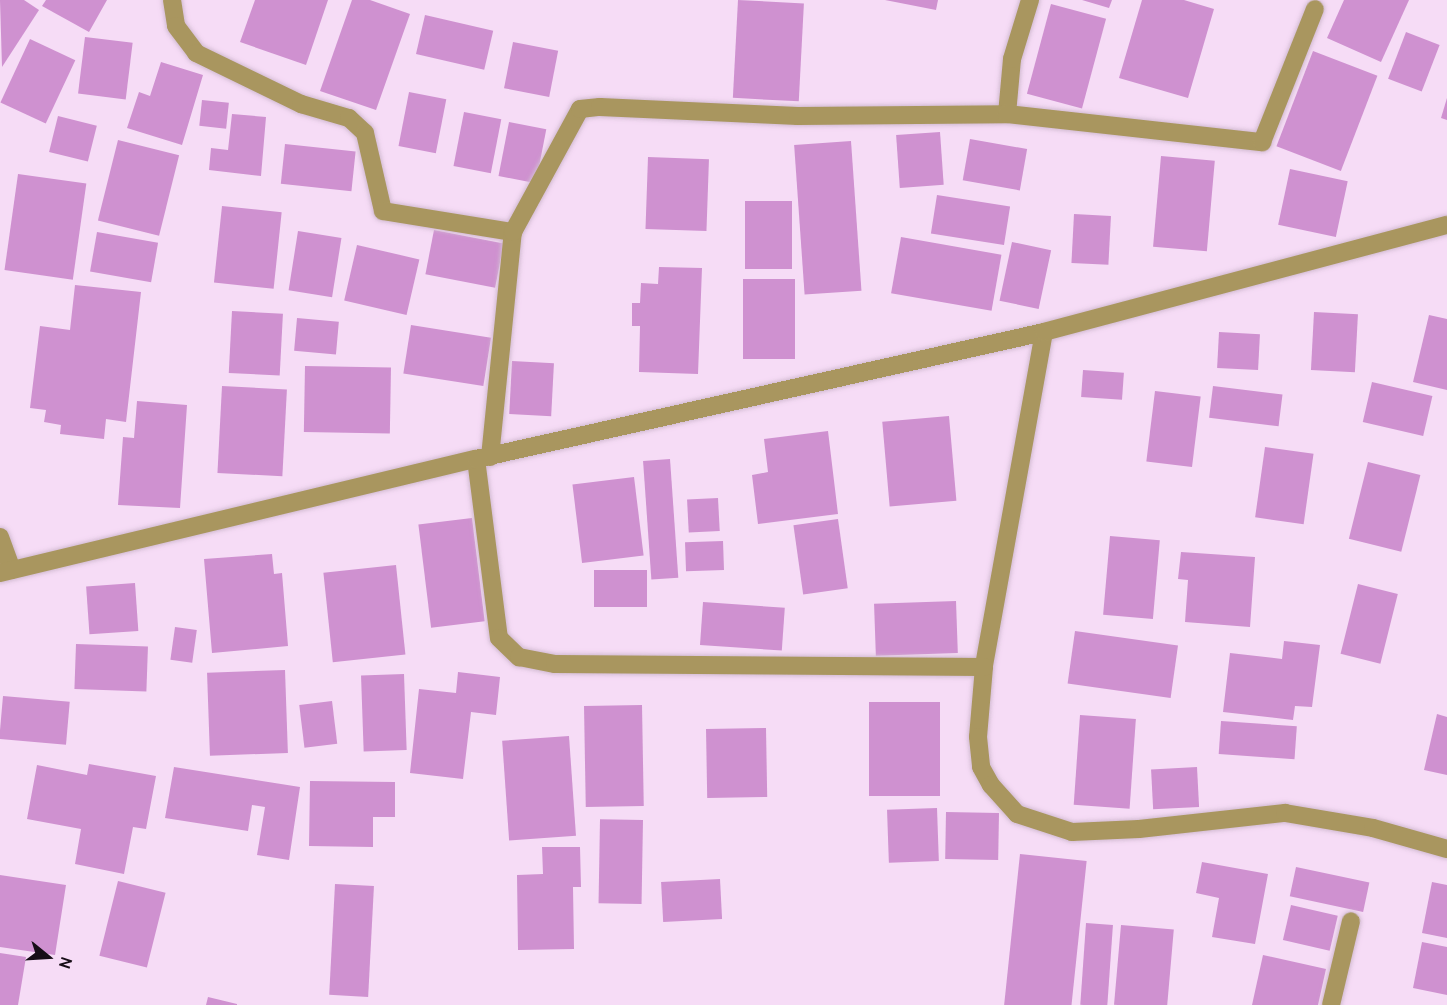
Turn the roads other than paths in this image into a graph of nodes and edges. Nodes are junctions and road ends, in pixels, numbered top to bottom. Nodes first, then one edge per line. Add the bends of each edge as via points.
1 (172, 0) edge
2 (1030, 0) edge
3 (1315, 9) dead end
4 (1007, 114) junction
5 (1447, 225) edge
6 (513, 232) junction
7 (1044, 332) junction
8 (483, 458) junction
9 (0, 537) edge
10 (6, 572) edge
11 (984, 667) junction
12 (1447, 849) edge
13 (1352, 921) dead end
14 (1331, 1005) edge

1 - 6 street via 176,26 196,53 301,104 349,118 365,133 383,211
2 - 4 street via 1012,59
3 - 4 street via 1262,142
4 - 6 street via 798,116 600,107 580,110
5 - 7 street
6 - 8 street
7 - 8 street
7 - 11 street
8 - 10 street
8 - 11 street via 499,638 519,657 555,664
9 - 10 street
11 - 12 street via 978,736 981,767 991,785 1017,814 1042,825 1072,832 1139,829 1285,813 1373,828
13 - 14 street

